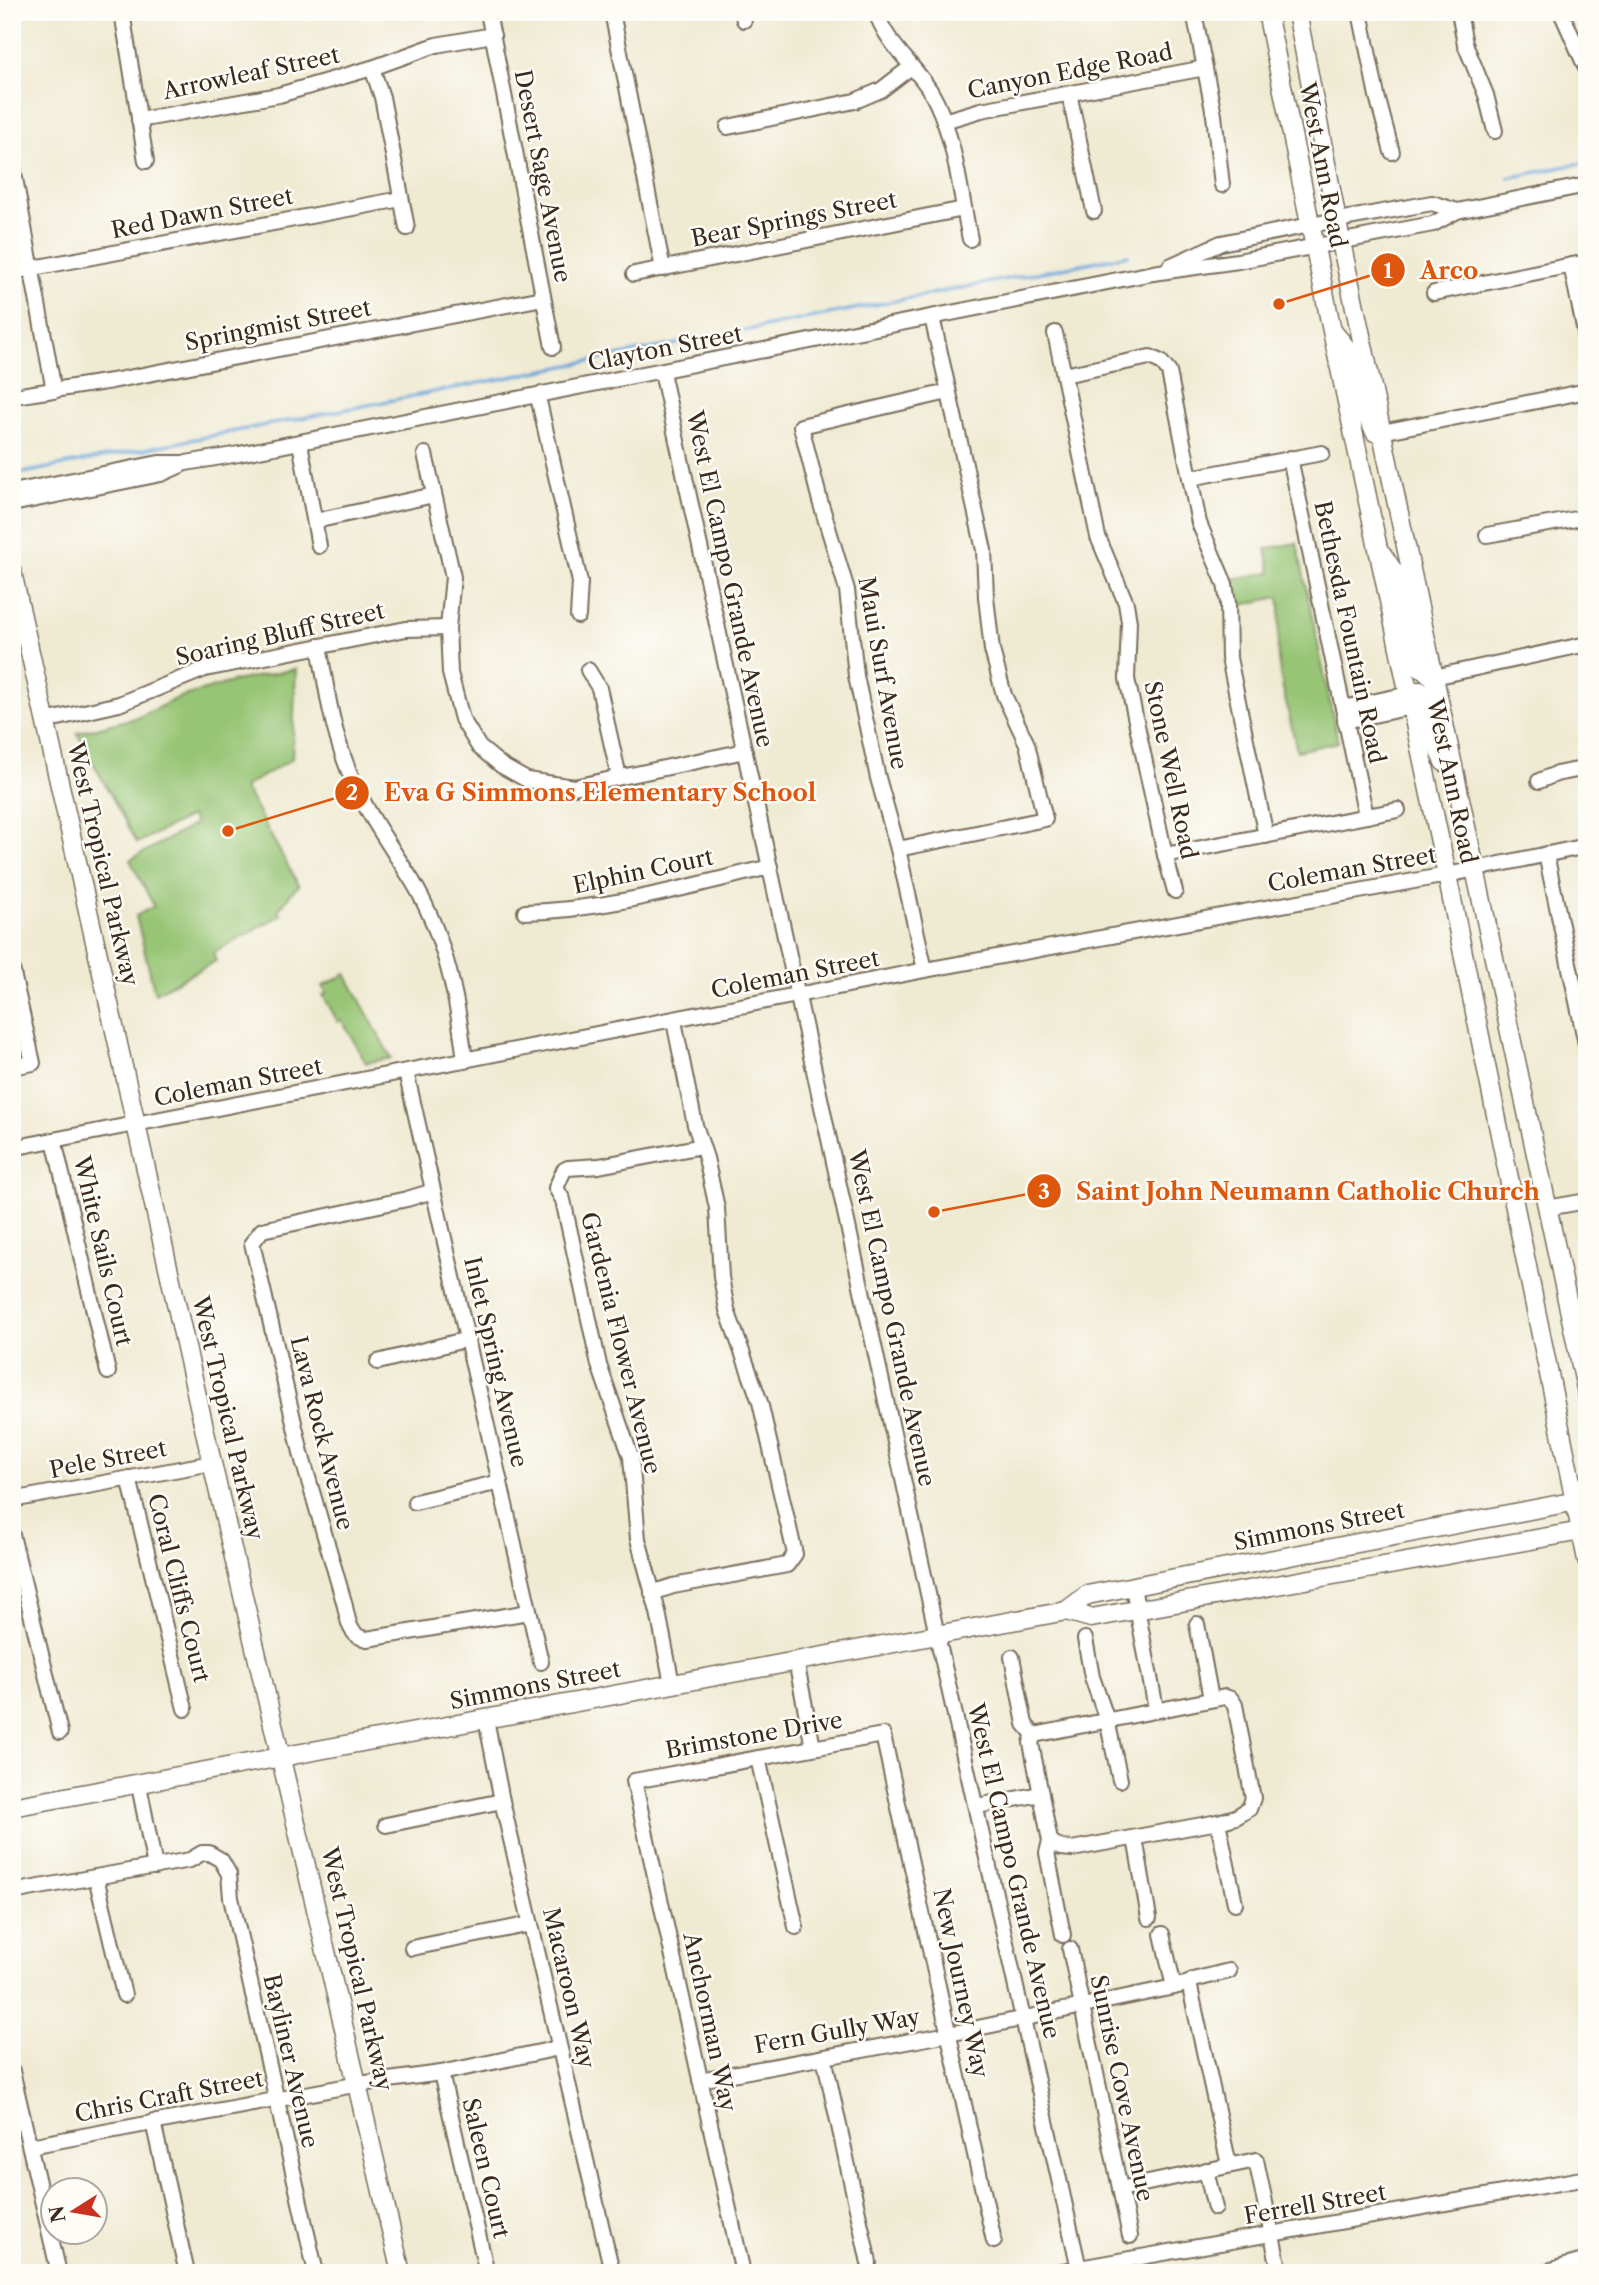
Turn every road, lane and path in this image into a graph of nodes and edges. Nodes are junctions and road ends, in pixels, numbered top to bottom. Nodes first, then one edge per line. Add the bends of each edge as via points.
1 (122, 12) edge
2 (488, 12) edge
3 (612, 12) edge
4 (876, 12) edge
5 (1194, 12) edge
6 (1268, 12) edge
7 (1297, 12) edge
8 (1360, 12) edge
9 (1459, 12) edge
10 (1561, 12) edge
11 (493, 35) junction
12 (911, 67) junction
13 (372, 68) junction
14 (1205, 68) junction
15 (1587, 70) edge
16 (1069, 93) junction
17 (139, 120) junction
18 (944, 121) junction
19 (728, 127) dead end
20 (1494, 131) dead end
21 (1392, 152) dead end
22 (146, 161) dead end
23 (12, 162) edge
24 (1222, 185) dead end
25 (1587, 185) edge
26 (401, 199) junction
27 (964, 209) junction
28 (1094, 211) dead end
29 (1457, 211) junction
30 (1338, 221) junction
31 (1310, 225) junction
32 (407, 228) dead end
33 (970, 239) dead end
34 (1341, 242) junction
35 (1221, 243) junction
36 (1314, 246) junction
37 (1587, 262) edge
38 (1225, 263) junction
39 (1571, 265) junction
40 (33, 269) junction
41 (663, 269) junction
42 (12, 272) edge
43 (1153, 273) junction
44 (634, 274) dead end
45 (1434, 293) dead end
46 (543, 298) junction
47 (932, 317) junction
48 (1332, 331) junction
49 (1055, 333) dead end
50 (1587, 342) edge
51 (553, 347) dead end
52 (662, 372) junction
53 (1064, 375) junction
54 (54, 391) junction
55 (1587, 391) edge
56 (948, 392) junction
57 (21, 394) dead end
58 (538, 397) junction
59 (1382, 432) junction
60 (299, 443) junction
61 (1322, 453) dead end
62 (425, 454) dead end
63 (1290, 458) junction
64 (186, 463) junction
65 (1190, 478) junction
66 (12, 492) edge
67 (434, 495) junction
68 (12, 504) edge
69 (1587, 517) edge
70 (314, 521) junction
71 (1487, 535) dead end
72 (319, 546) dead end
73 (1378, 549) junction
74 (12, 572) edge
75 (578, 616) dead end
76 (448, 628) junction
77 (1587, 644) edge
78 (319, 646) junction
79 (588, 670) dead end
80 (1434, 677) junction
81 (1410, 700) junction
82 (1344, 715) junction
83 (45, 721) junction
84 (745, 751) junction
85 (1587, 768) edge
86 (619, 777) junction
87 (1539, 781) dead end
88 (1457, 787) junction
89 (1398, 810) dead end
90 (1366, 816) junction
91 (1266, 836) junction
92 (1587, 846) edge
93 (898, 849) junction
94 (1165, 855) junction
95 (1546, 855) junction
96 (770, 867) junction
97 (1474, 869) junction
98 (1447, 875) junction
99 (1175, 891) dead end
100 (524, 912) dead end
101 (12, 969) edge
102 (925, 971) junction
103 (798, 996) junction
104 (674, 1021) junction
105 (1587, 1049) edge
106 (465, 1061) junction
107 (12, 1068) edge
108 (406, 1072) junction
109 (138, 1124) junction
110 (54, 1140) junction
111 (702, 1146) junction
112 (12, 1148) edge
113 (433, 1191) junction
114 (1587, 1201) edge
115 (1547, 1208) junction
116 (1517, 1216) junction
117 (468, 1339) junction
118 (377, 1362) dead end
119 (108, 1372) dead end
120 (1587, 1393) edge
121 (212, 1463) junction
122 (129, 1478) junction
123 (500, 1482) junction
124 (12, 1500) edge
125 (1581, 1500) edge
126 (415, 1502) dead end
127 (1584, 1531) edge
128 (12, 1535) edge
129 (1587, 1560) edge
130 (1133, 1587) junction
131 (652, 1593) junction
132 (1137, 1609) junction
133 (1066, 1611) junction
134 (529, 1612) junction
135 (1197, 1624) dead end
136 (937, 1635) junction
137 (1085, 1639) dead end
138 (1012, 1657) dead end
139 (796, 1661) junction
140 (541, 1662) dead end
141 (672, 1684) junction
142 (1211, 1699) junction
143 (185, 1709) dead end
144 (1156, 1709) junction
145 (486, 1719) junction
146 (1107, 1720) junction
147 (60, 1732) dead end
148 (883, 1734) joint
149 (1034, 1735) junction
150 (813, 1747) junction
151 (281, 1757) junction
152 (758, 1758) junction
153 (1120, 1780) dead end
154 (634, 1781) joint
155 (139, 1785) junction
156 (1041, 1794) junction
157 (502, 1801) junction
158 (977, 1806) junction
159 (12, 1807) edge
160 (1218, 1822) junction
161 (386, 1825) dead end
162 (1135, 1838) junction
163 (1050, 1841) junction
164 (155, 1867) junction
165 (96, 1877) junction
166 (12, 1892) edge
167 (1235, 1903) dead end
168 (1149, 1918) dead end
169 (531, 1924) junction
170 (796, 1927) dead end
171 (1162, 1934) dead end
172 (1063, 1935) dead end
173 (412, 1948) dead end
174 (1070, 1949) dead end
175 (1229, 1971) dead end
176 (1189, 1983) junction
177 (1174, 1987) junction
178 (124, 1996) dead end
179 (1082, 2006) junction
180 (1024, 2018) junction
181 (949, 2034) junction
182 (559, 2048) junction
183 (824, 2057) junction
184 (12, 2071) edge
185 (441, 2073) junction
186 (700, 2080) junction
187 (359, 2084) junction
188 (276, 2099) junction
189 (153, 2122) junction
190 (30, 2146) junction
191 (1229, 2165) junction
192 (1206, 2170) junction
193 (1587, 2178) edge
194 (1120, 2189) junction
195 (1214, 2208) dead end
196 (1273, 2234) junction
197 (1130, 2236) dead end
198 (994, 2241) dead end
199 (1587, 2260) edge
200 (869, 2263) dead end
201 (611, 2267) dead end
202 (1079, 2270) edge
203 (59, 2273) edge
204 (187, 2273) edge
205 (316, 2273) edge
206 (401, 2273) edge
207 (487, 2273) edge
208 (743, 2273) edge
209 (1051, 2273) edge
210 (1280, 2273) edge
211 (1541, 2273) edge

1 - 17 street
2 - 11 street, Desert Sage Avenue
3 - 41 street
4 - 12 street
5 - 14 street
6 - 31 main road, West Ann Road
7 - 30 main road, West Ann Road
8 - 21 street
9 - 20 street
10 - 15 street
11 - 13 street, Arrowleaf Street via 436,45
11 - 46 street, Desert Sage Avenue
12 - 18 street via 930,90
12 - 19 street via 881,90 855,101
13 - 17 street, Arrowleaf Street via 279,95
13 - 26 street
14 - 16 street, Canyon Edge Road
14 - 24 street
16 - 18 street, Canyon Edge Road
16 - 28 street
17 - 22 street
18 - 27 street
23 - 40 street
25 - 29 street, Clayton Street
26 - 32 street
26 - 40 street, Red Dawn Street
27 - 33 street
27 - 41 street, Bear Springs Street
29 - 30 street, Clayton Street via 1432,203
29 - 34 street, Clayton Street via 1433,224
30 - 31 street, Clayton Street
30 - 34 main road, West Ann Road
31 - 35 street, Clayton Street
31 - 36 main road, West Ann Road
34 - 36 street, Clayton Street
34 - 59 main road, West Ann Road
35 - 38 street
35 - 43 street, Clayton Street
36 - 38 street, Clayton Street
36 - 48 main road, West Ann Road
37 - 39 street
38 - 43 street, Clayton Street
39 - 45 street
39 - 50 street
40 - 42 street, Red Dawn Street
40 - 54 street
41 - 44 street, Bear Springs Street
43 - 47 street, Clayton Street
46 - 51 street, Desert Sage Avenue
46 - 54 street, Springmist Street
47 - 52 street, Clayton Street
47 - 56 street
48 - 59 main road via 1352,355 1364,410 1375,432
48 - 73 main road, West Ann Road
49 - 53 street, Stone Well Road
52 - 58 street, Clayton Street
52 - 84 street, West El Campo Grande Avenue
53 - 65 street via 1150,357 1161,362 1169,372
53 - 94 street, Stone Well Road via 1098,537 1126,603 1127,679
54 - 57 street, Springmist Street
55 - 59 street
56 - 93 street, Maui Surf Avenue via 801,426 848,590 856,676
56 - 93 street via 984,551 992,650 1004,695 1027,744 1045,819
58 - 60 street, Clayton Street
58 - 75 street via 580,582
59 - 80 main road, West Ann Road
60 - 64 street, Clayton Street
60 - 70 street
61 - 63 street
62 - 67 street
63 - 65 street
63 - 82 street, Bethesda Fountain Road
64 - 66 street, Clayton Street via 159,463
64 - 68 street, Clayton Street via 161,474
65 - 91 street via 1199,523 1225,584 1229,658
67 - 70 street
67 - 76 street via 453,577
69 - 71 street
70 - 72 street
73 - 80 main road via 1396,575 1419,667
73 - 81 main road, West Ann Road
74 - 83 main road, West Tropical Parkway
76 - 78 street, Soaring Bluff Street via 407,629
76 - 86 street via 450,673 462,719 479,747 527,780 574,786
77 - 80 street
78 - 83 street, Soaring Bluff Street via 205,669 119,704
78 - 106 street via 345,762 378,830 413,883 440,943 456,997
79 - 86 street via 599,688
80 - 88 main road, West Ann Road
81 - 82 street
81 - 88 main road via 1420,691 1437,748
81 - 98 main road, West Ann Road
82 - 90 street, Bethesda Fountain Road
83 - 109 main road, West Tropical Parkway
84 - 86 street
84 - 96 street, West El Campo Grande Avenue
85 - 87 street
88 - 97 main road, West Ann Road
89 - 90 street
90 - 91 street
91 - 94 street
92 - 95 street, Coleman Street
93 - 102 street, Maui Surf Avenue
94 - 99 street, Stone Well Road
95 - 97 street, Coleman Street
95 - 105 street
96 - 100 street, Elphin Court via 594,906
96 - 103 street, West El Campo Grande Avenue
97 - 98 street, Coleman Street
97 - 115 main road, West Ann Road
98 - 102 street, Coleman Street
98 - 116 main road, West Ann Road
101 - 107 street via 33,1063
102 - 103 street, Coleman Street
103 - 104 street, Coleman Street
103 - 136 street, West El Campo Grande Avenue
104 - 106 street, Coleman Street
104 - 111 street
106 - 108 street, Coleman Street
108 - 109 street, Coleman Street
108 - 113 street, Inlet Spring Avenue
109 - 110 street, Coleman Street
109 - 121 main road, West Tropical Parkway
110 - 112 street, Coleman Street
110 - 119 street, White Sails Court
111 - 131 street via 717,1208 727,1310 760,1402 795,1554 787,1565
111 - 131 street, Gardenia Flower Avenue via 568,1168 556,1188 563,1200 599,1365 631,1457 638,1539
113 - 117 street, Inlet Spring Avenue
113 - 134 street, Lava Rock Avenue via 269,1227 252,1243 253,1253 349,1626 359,1638 367,1639
114 - 115 street
115 - 116 main road
115 - 120 main road, West Ann Road
116 - 125 main road, West Ann Road
117 - 118 street
117 - 123 street, Inlet Spring Avenue
121 - 122 street, Pele Street
121 - 151 main road, West Tropical Parkway
122 - 124 street, Pele Street
122 - 143 street, Coral Cliffs Court
123 - 126 street
123 - 134 street, Inlet Spring Avenue
125 - 127 main road, West Ann Road
125 - 130 main road, Simmons Street
127 - 129 main road, West Ann Road
127 - 132 main road, Simmons Street
128 - 147 street
130 - 132 street
130 - 133 main road, Simmons Street via 1087,1595
131 - 141 street, Gardenia Flower Avenue
132 - 133 main road, Simmons Street via 1091,1618
132 - 144 street
133 - 136 main road, Simmons Street
134 - 140 street, Inlet Spring Avenue
135 - 142 street
136 - 139 main road, Simmons Street
136 - 158 street, West El Campo Grande Avenue
137 - 146 street
138 - 149 street via 1025,1724
139 - 141 main road, Simmons Street
139 - 150 street
141 - 145 main road, Simmons Street
142 - 144 street
142 - 160 street via 1225,1697 1234,1705 1253,1798 1249,1809
144 - 146 street
145 - 151 main road, Simmons Street
145 - 157 street, Macaroon Way
146 - 149 street
146 - 153 street
148 - 150 street, Brimstone Drive
148 - 181 street, New Journey Way
149 - 156 street via 1031,1743
150 - 152 street, Brimstone Drive
151 - 155 main road, Simmons Street
151 - 187 main road, West Tropical Parkway
152 - 154 street, Brimstone Drive
152 - 170 street
154 - 186 street, Anchorman Way
155 - 159 main road, Simmons Street
155 - 164 street
156 - 158 street
156 - 163 street
157 - 161 street
157 - 169 street, Macaroon Way
158 - 180 street, West El Campo Grande Avenue
160 - 162 street
160 - 167 street
162 - 163 street via 1072,1849
162 - 168 street
163 - 172 street via 1048,1853
164 - 165 street
164 - 188 street, Bayliner Avenue via 209,1853 221,1860 229,1874
165 - 166 street
165 - 178 street
169 - 173 street
169 - 182 street, Macaroon Way
171 - 177 street
174 - 179 street, Sunrise Cove Avenue
175 - 176 street, Fern Gully Way
176 - 177 street, Fern Gully Way
176 - 191 street
177 - 179 street, Fern Gully Way
179 - 180 street, Fern Gully Way
179 - 194 street, Sunrise Cove Avenue
180 - 181 street, Fern Gully Way
180 - 202 street, West El Campo Grande Avenue
181 - 183 street, Fern Gully Way
181 - 198 street, New Journey Way
182 - 185 street, Chris Craft Street
182 - 201 street, Macaroon Way
183 - 186 street, Fern Gully Way
183 - 200 street
184 - 190 street
185 - 187 street, Chris Craft Street
185 - 207 street, Saleen Court
186 - 208 street, Anchorman Way
187 - 188 street, Chris Craft Street
187 - 206 main road, West Tropical Parkway
188 - 189 street, Chris Craft Street
188 - 205 street, Bayliner Avenue
189 - 190 street, Chris Craft Street
189 - 204 street
190 - 203 street
191 - 192 street
191 - 196 street via 1256,2160
192 - 194 street
192 - 195 street
193 - 196 street, Ferrell Street
194 - 197 street, Sunrise Cove Avenue
196 - 202 street, Ferrell Street
196 - 210 street
199 - 211 street
202 - 209 street, Ferrell Street

